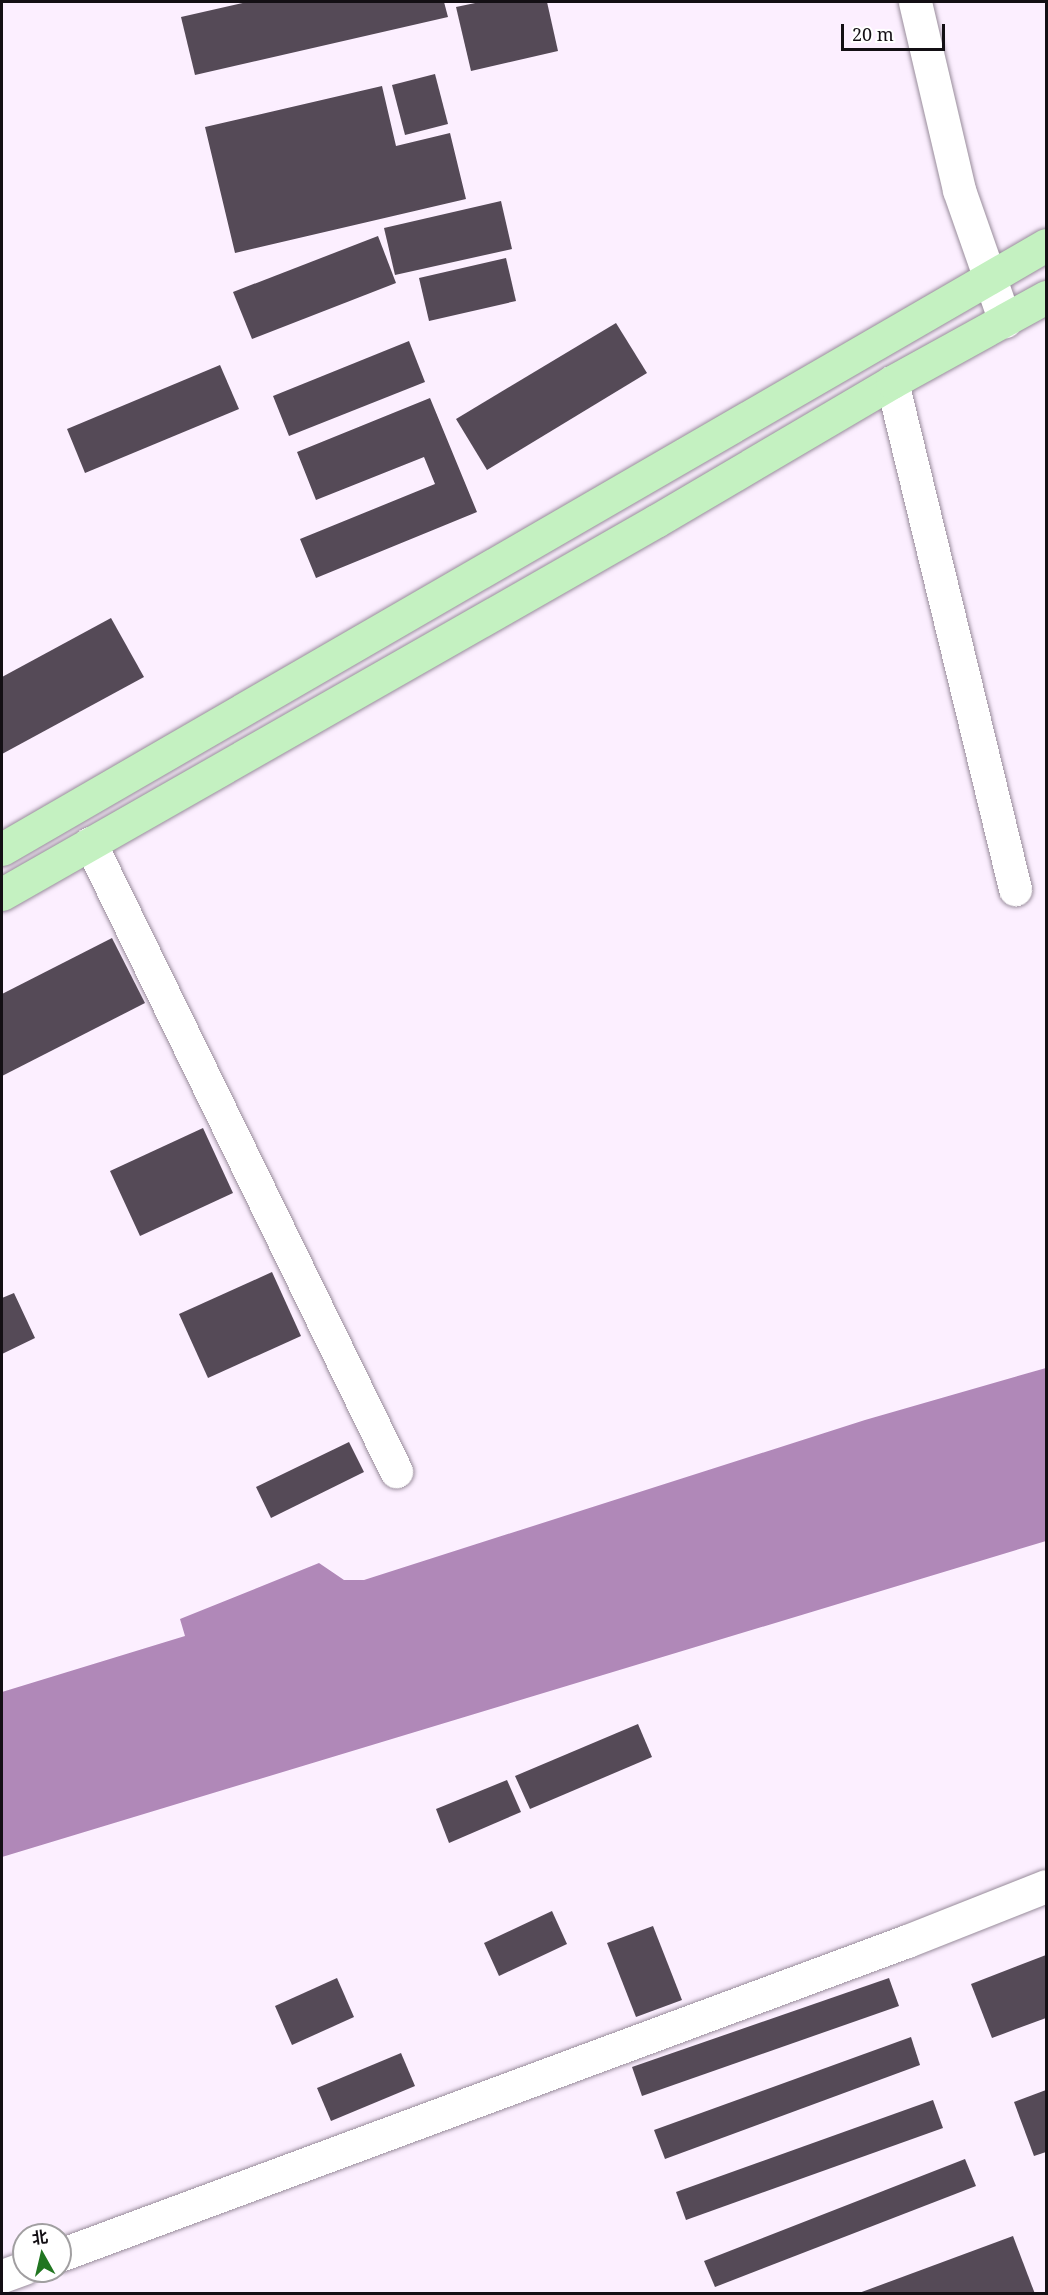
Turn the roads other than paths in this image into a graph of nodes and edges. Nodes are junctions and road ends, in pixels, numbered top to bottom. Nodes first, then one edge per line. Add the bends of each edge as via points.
1 (915, 2) edge
2 (1047, 245) edge
3 (990, 277) junction
4 (1047, 297) edge
5 (1005, 321) junction
6 (892, 382) junction
7 (90, 843) junction
8 (2, 849) edge
9 (1015, 889) dead end
10 (2, 894) edge
11 (396, 1471) dead end
12 (1047, 1886) edge
13 (72, 2251) edge

1 - 3 street via 959,190
2 - 3 main road
3 - 5 street
3 - 8 main road
4 - 5 main road
5 - 6 main road
6 - 7 main road
6 - 9 street
7 - 10 main road
7 - 11 street
12 - 13 street

